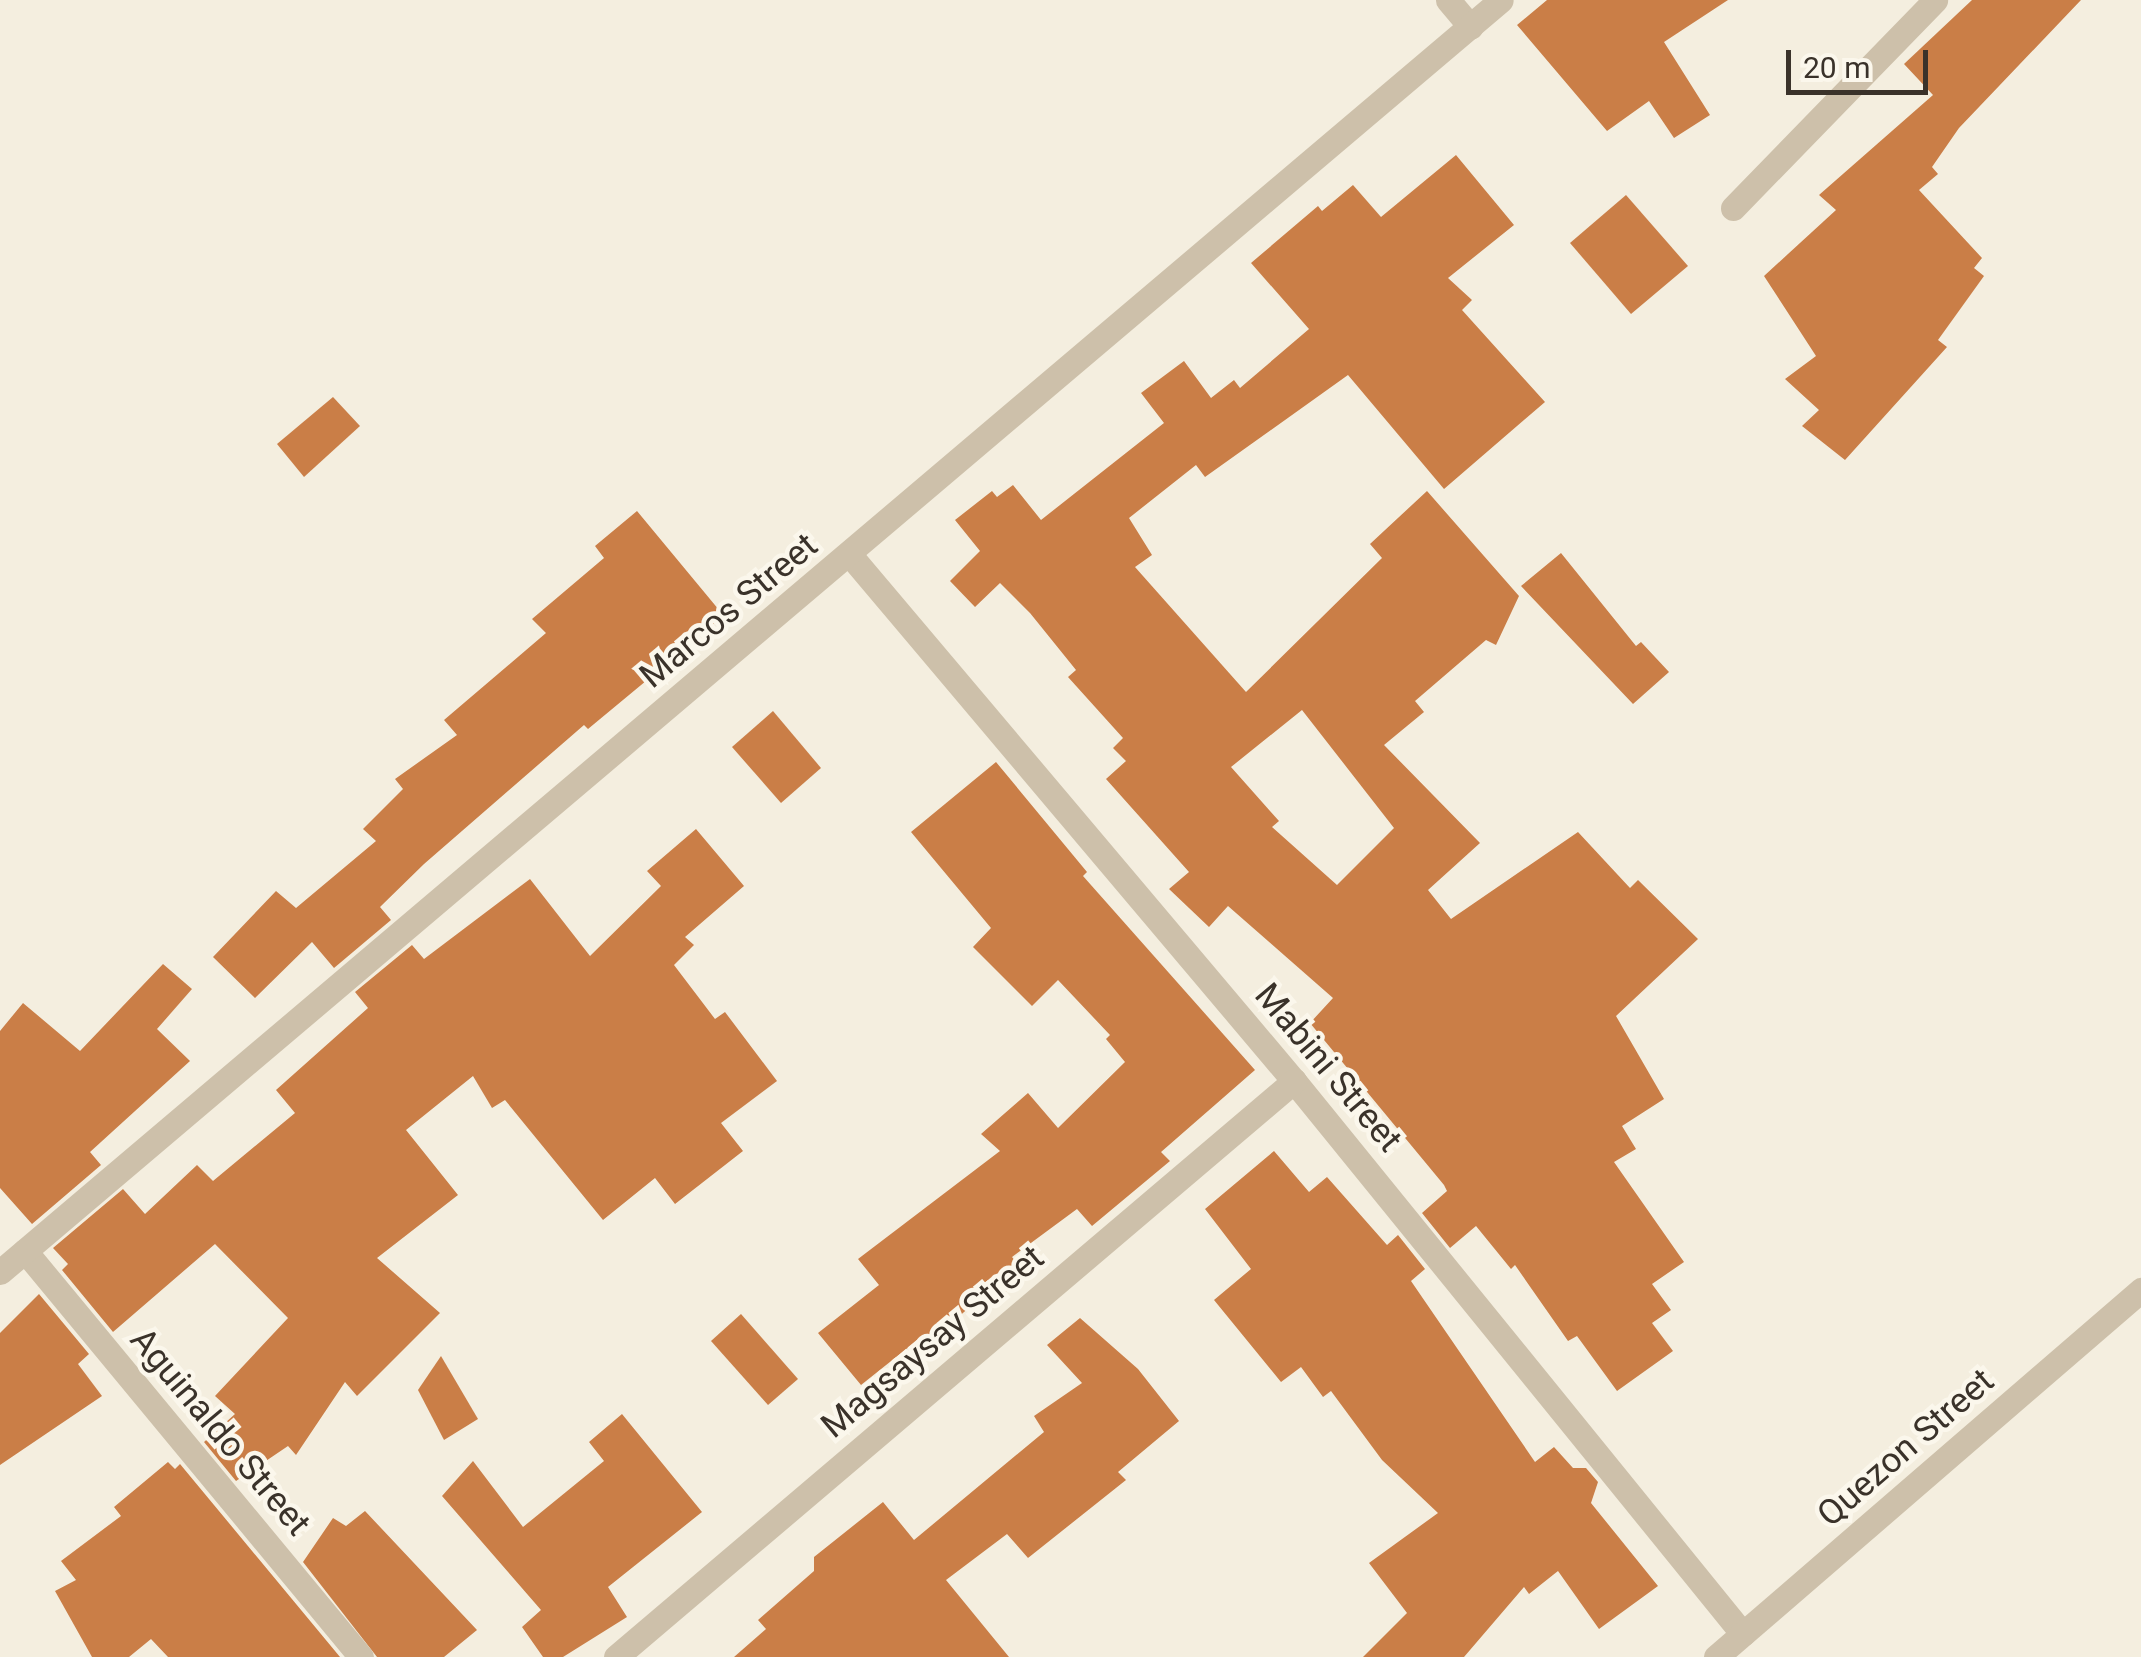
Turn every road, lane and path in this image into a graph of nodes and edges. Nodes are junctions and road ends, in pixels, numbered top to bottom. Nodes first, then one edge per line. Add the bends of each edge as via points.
1 (1448, 0) edge
2 (1500, 0) edge
3 (1935, 0) edge
4 (1471, 27) junction
5 (1733, 208) dead end
6 (850, 555) junction
7 (1294, 1081) junction
8 (24, 1251) junction
9 (0, 1272) edge
10 (2141, 1290) edge
11 (1744, 1634) junction
12 (361, 1657) edge
13 (616, 1657) edge
14 (1716, 1657) edge

1 - 4 street
2 - 4 street, Marcos Street
3 - 5 street
4 - 6 street, Marcos Street
6 - 7 street, Mabini Street
6 - 8 street, Marcos Street
7 - 11 street, Mabini Street
7 - 13 street, Magsaysay Street
8 - 9 street, Marcos Street
8 - 12 street, Aguinaldo Street
10 - 11 street, Quezon Street
11 - 14 street, Quezon Street

